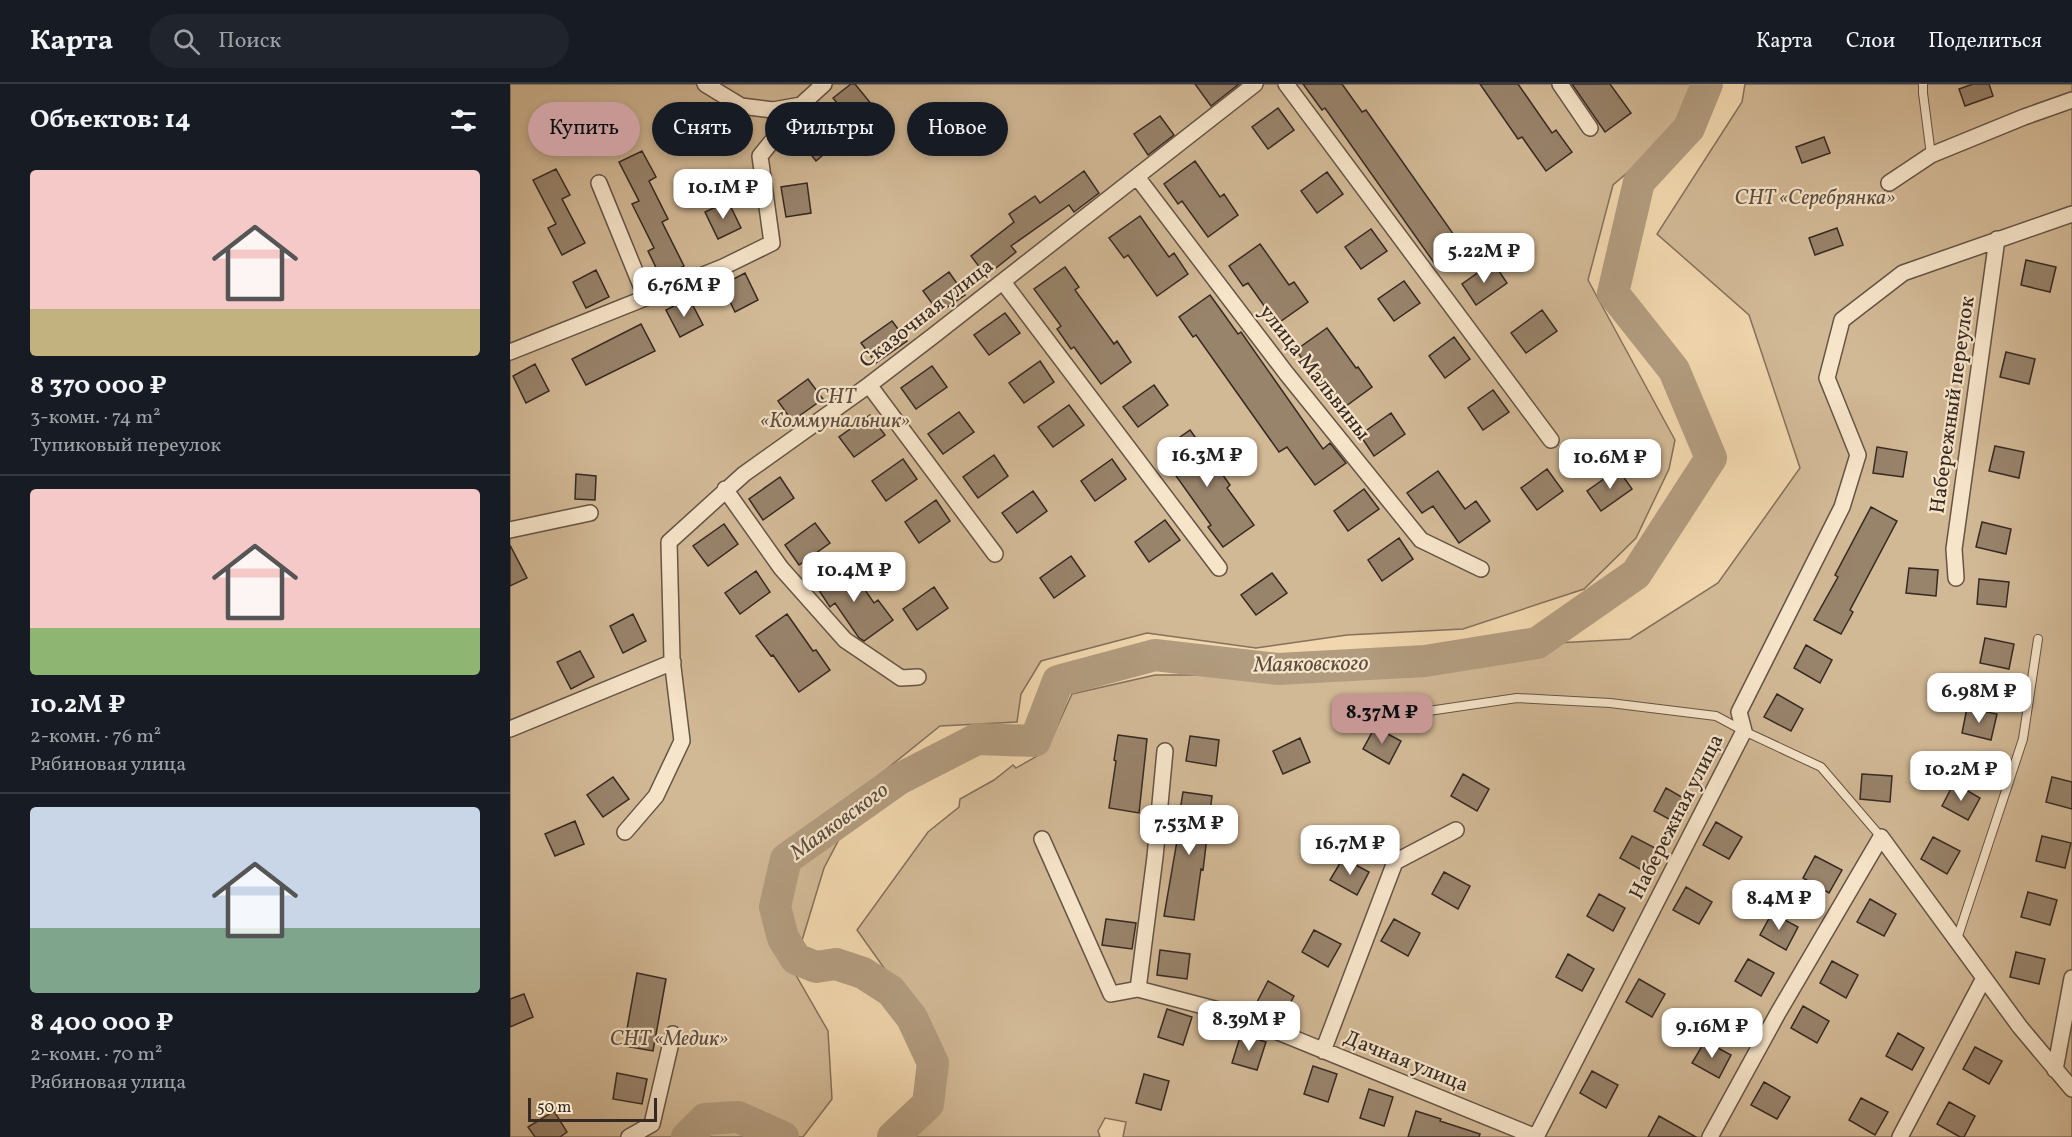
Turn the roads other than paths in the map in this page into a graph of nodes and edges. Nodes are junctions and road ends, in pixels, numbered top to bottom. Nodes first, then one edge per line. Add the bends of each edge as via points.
1 (705, 84) edge
2 (824, 84) edge
3 (1255, 84) edge
4 (1286, 84) edge
5 (1560, 84) edge
6 (1923, 84) edge
7 (2072, 100) edge
8 (804, 102) edge
9 (765, 109) edge
10 (1590, 128) dead end
11 (765, 150) edge
12 (1931, 155) junction
13 (1137, 177) junction
14 (600, 183) dead end
15 (1889, 183) dead end
16 (2072, 214) edge
17 (1997, 238) junction
18 (1003, 282) junction
19 (646, 298) junction
20 (510, 351) edge
21 (869, 385) junction
22 (1551, 440) dead end
23 (725, 489) junction
24 (590, 513) dead end
25 (510, 530) edge
26 (994, 554) dead end
27 (1219, 568) dead end
28 (1481, 569) dead end
29 (1956, 578) dead end
30 (2038, 639) dead end
31 (673, 662) junction
32 (918, 677) dead end
33 (1415, 713) dead end
34 (510, 729) edge
35 (1744, 731) junction
36 (1165, 750) dead end
37 (1456, 830) dead end
38 (625, 832) dead end
39 (1881, 837) junction
40 (1042, 839) dead end
41 (1957, 939) junction
42 (1984, 978) junction
43 (2072, 978) edge
44 (1138, 989) junction
45 (673, 1034) dead end
46 (1323, 1051) junction
47 (2055, 1070) junction
48 (2072, 1089) edge
49 (629, 1137) edge
50 (1536, 1137) edge
51 (1710, 1137) edge
52 (1900, 1137) edge

1 - 9 street via 741,106
2 - 8 street
3 - 13 street, Сказочная улица
4 - 22 street
5 - 10 street
6 - 12 lane
7 - 12 street
11 - 19 street via 760,156 772,243
12 - 15 street
13 - 18 street, Сказочная улица
13 - 28 street, улица Мальвины via 1286,373 1421,540
14 - 19 street
16 - 17 street
17 - 29 street, Набережный переулок via 1954,549
17 - 35 street, Набережная улица via 1903,273 1842,320 1827,378 1858,455 1842,507 1739,712
18 - 21 street, Сказочная улица
18 - 27 street
19 - 20 street
21 - 23 street, Сказочная улица
21 - 26 street
23 - 31 street, Сказочная улица via 669,542
23 - 32 street via 781,568 845,640 901,678
24 - 25 street
30 - 41 lane via 2023,739
31 - 34 street
31 - 38 street, Сказочная улица via 682,741 656,796
33 - 35 lane via 1517,698 1610,703 1716,716
35 - 39 lane via 1821,766
35 - 50 street, Набережная улица
36 - 44 street
37 - 46 street via 1395,862
39 - 41 street
39 - 51 street
40 - 44 street, Дачная улица via 1111,994
41 - 42 street
42 - 47 street
42 - 52 street
43 - 47 street
44 - 46 street, Дачная улица via 1234,1014
45 - 49 street via 652,1124
46 - 50 street, Дачная улица
47 - 48 street

